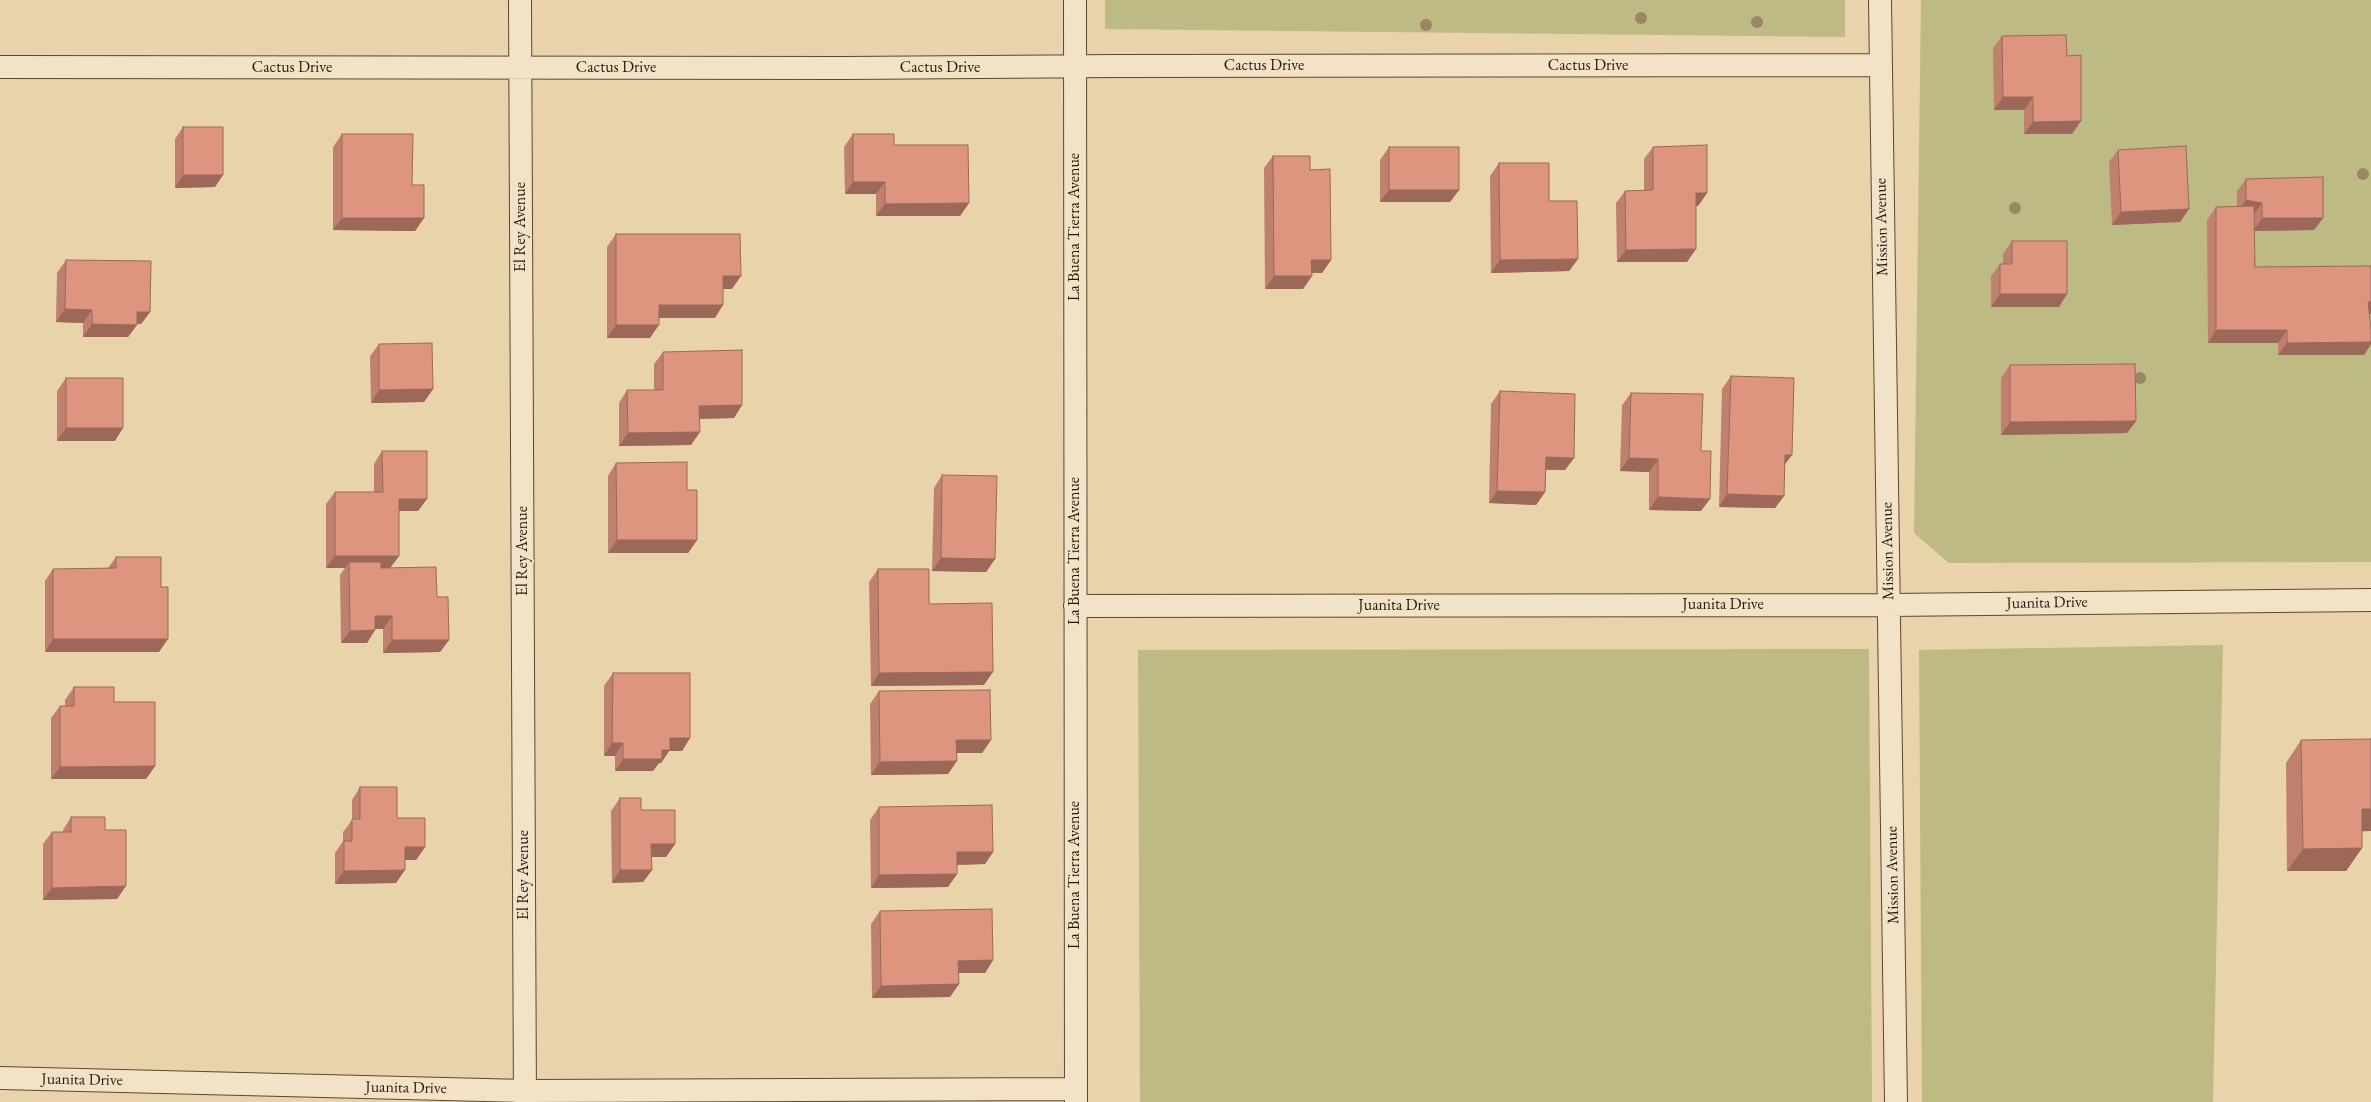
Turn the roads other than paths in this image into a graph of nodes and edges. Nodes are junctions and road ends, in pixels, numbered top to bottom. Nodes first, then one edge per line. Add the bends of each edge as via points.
1 (520, 0) edge
2 (1075, 0) edge
3 (1880, 0) edge
4 (1880, 65) junction
5 (0, 67) edge
6 (520, 68) junction
7 (1075, 68) junction
8 (2371, 600) edge
9 (1889, 605) junction
10 (1075, 606) junction
11 (0, 1078) edge
12 (525, 1096) edge
13 (1076, 1096) edge
14 (1896, 1102) edge

1 - 6 street, El Rey Avenue
2 - 7 street, La Buena Tierra Avenue
3 - 4 street, Mission Avenue
4 - 7 street, Cactus Drive
4 - 9 street, Mission Avenue
5 - 6 street, Cactus Drive
6 - 7 street, Cactus Drive
6 - 12 street, El Rey Avenue
7 - 10 street, La Buena Tierra Avenue
8 - 9 street, Juanita Drive
9 - 10 street, Juanita Drive
9 - 14 street, Mission Avenue
10 - 13 street, La Buena Tierra Avenue
11 - 12 street, Juanita Drive
12 - 13 street, Juanita Drive

